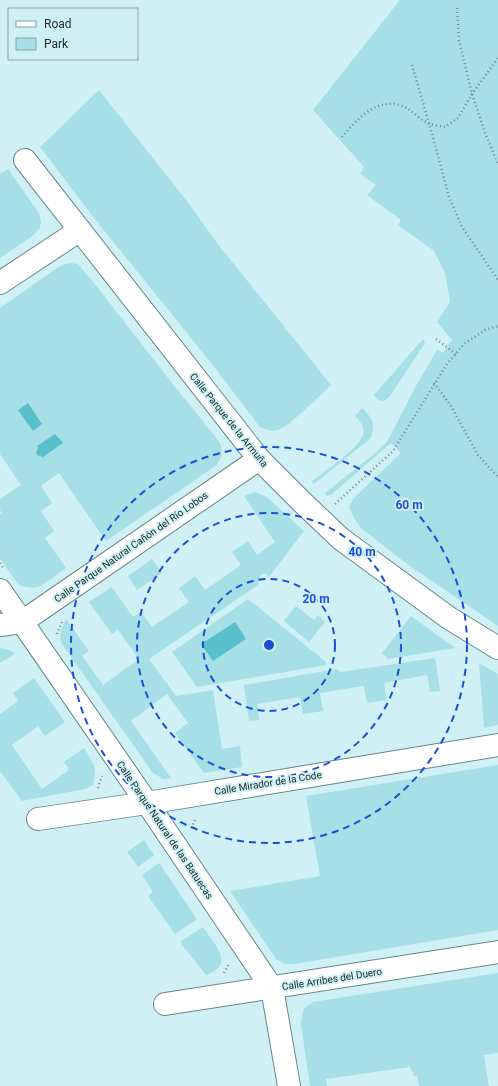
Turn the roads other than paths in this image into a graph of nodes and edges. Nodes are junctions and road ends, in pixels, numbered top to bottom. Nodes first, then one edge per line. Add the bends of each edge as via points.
1 (25, 160) dead end
2 (80, 230) junction
3 (0, 283) edge
4 (259, 459) junction
5 (4, 582) edge
6 (22, 622) junction
7 (0, 625) edge
8 (498, 648) edge
9 (498, 745) edge
10 (147, 803) junction
11 (38, 819) dead end
12 (498, 952) edge
13 (272, 988) junction
14 (166, 1004) dead end
15 (289, 1086) edge

1 - 2 street, Calle Parque de la Armuña
2 - 3 street
2 - 4 street, Calle Parque de la Armuña
4 - 6 street, Calle Parque Natural Cañón del Río Lobos
4 - 8 street, Calle Parque de la Armuña via 342,539 449,618
5 - 6 street, Calle Parque Natural de las Batuecas
6 - 7 street, Calle Parque Natural Cañón del Río Lobos
6 - 10 street, Calle Parque Natural de las Batuecas
9 - 10 street, Calle Mirador de la Code
10 - 11 street, Calle Mirador de la Code
10 - 13 street, Calle Parque Natural de las Batuecas
12 - 13 street, Calle Arribes del Duero
13 - 14 street, Calle Arribes del Duero
13 - 15 street, Calle Parque Natural de las Batuecas

